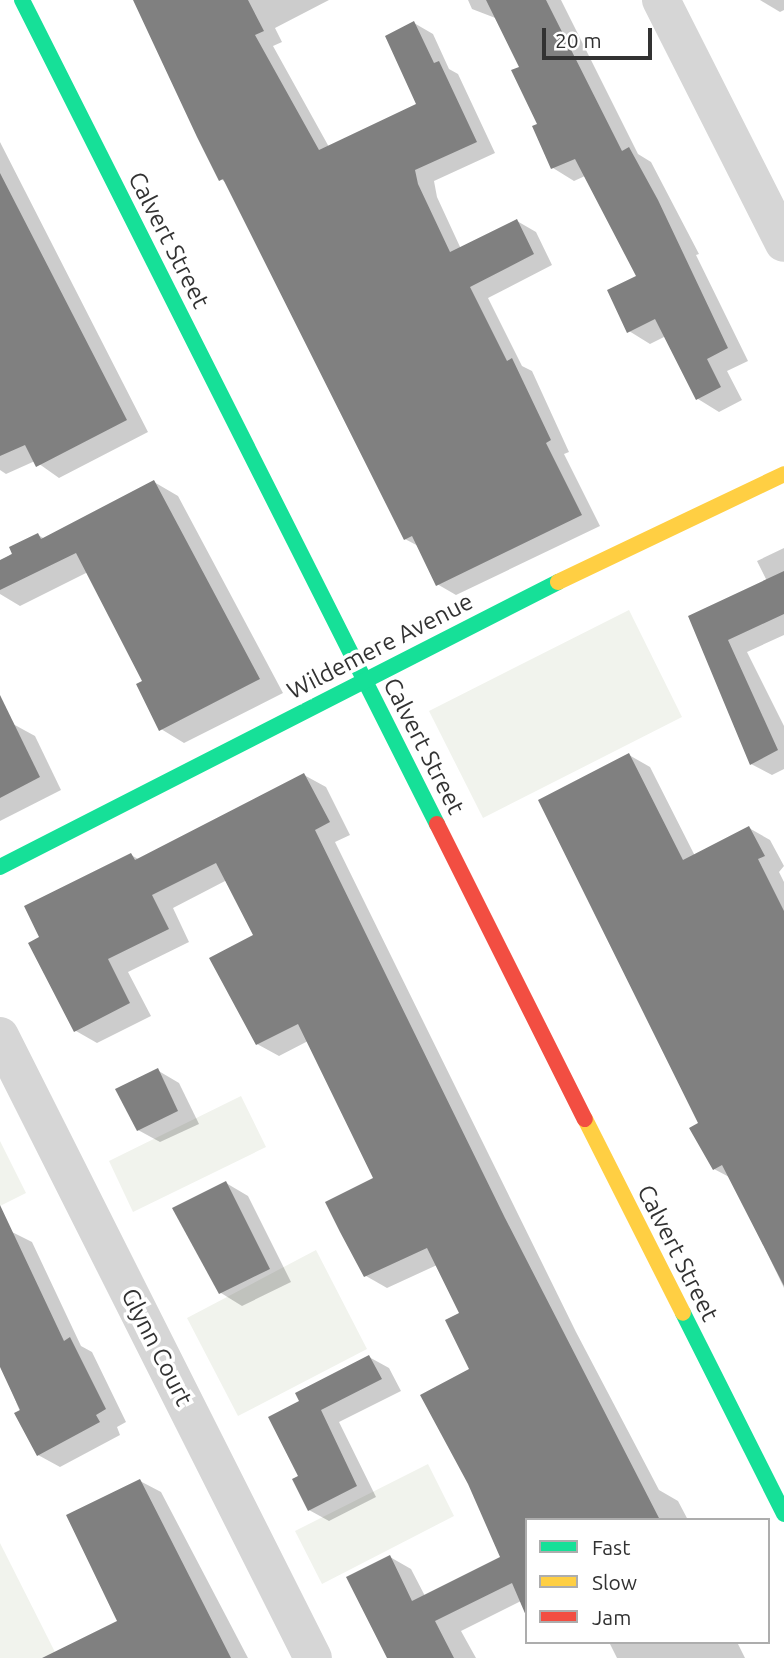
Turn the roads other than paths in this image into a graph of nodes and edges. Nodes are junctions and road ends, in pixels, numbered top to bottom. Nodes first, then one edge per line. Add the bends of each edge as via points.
1 (22, 0) edge
2 (661, 0) edge
3 (784, 243) edge
4 (784, 474) edge
5 (364, 679) junction
6 (0, 867) edge
7 (0, 1036) edge
8 (784, 1514) edge
9 (313, 1658) edge

1 - 5 street, Calvert Street
2 - 3 street
4 - 5 street, Wildemere Avenue
5 - 6 street, Wildemere Avenue
5 - 8 street, Calvert Street
7 - 9 street, Glynn Court

